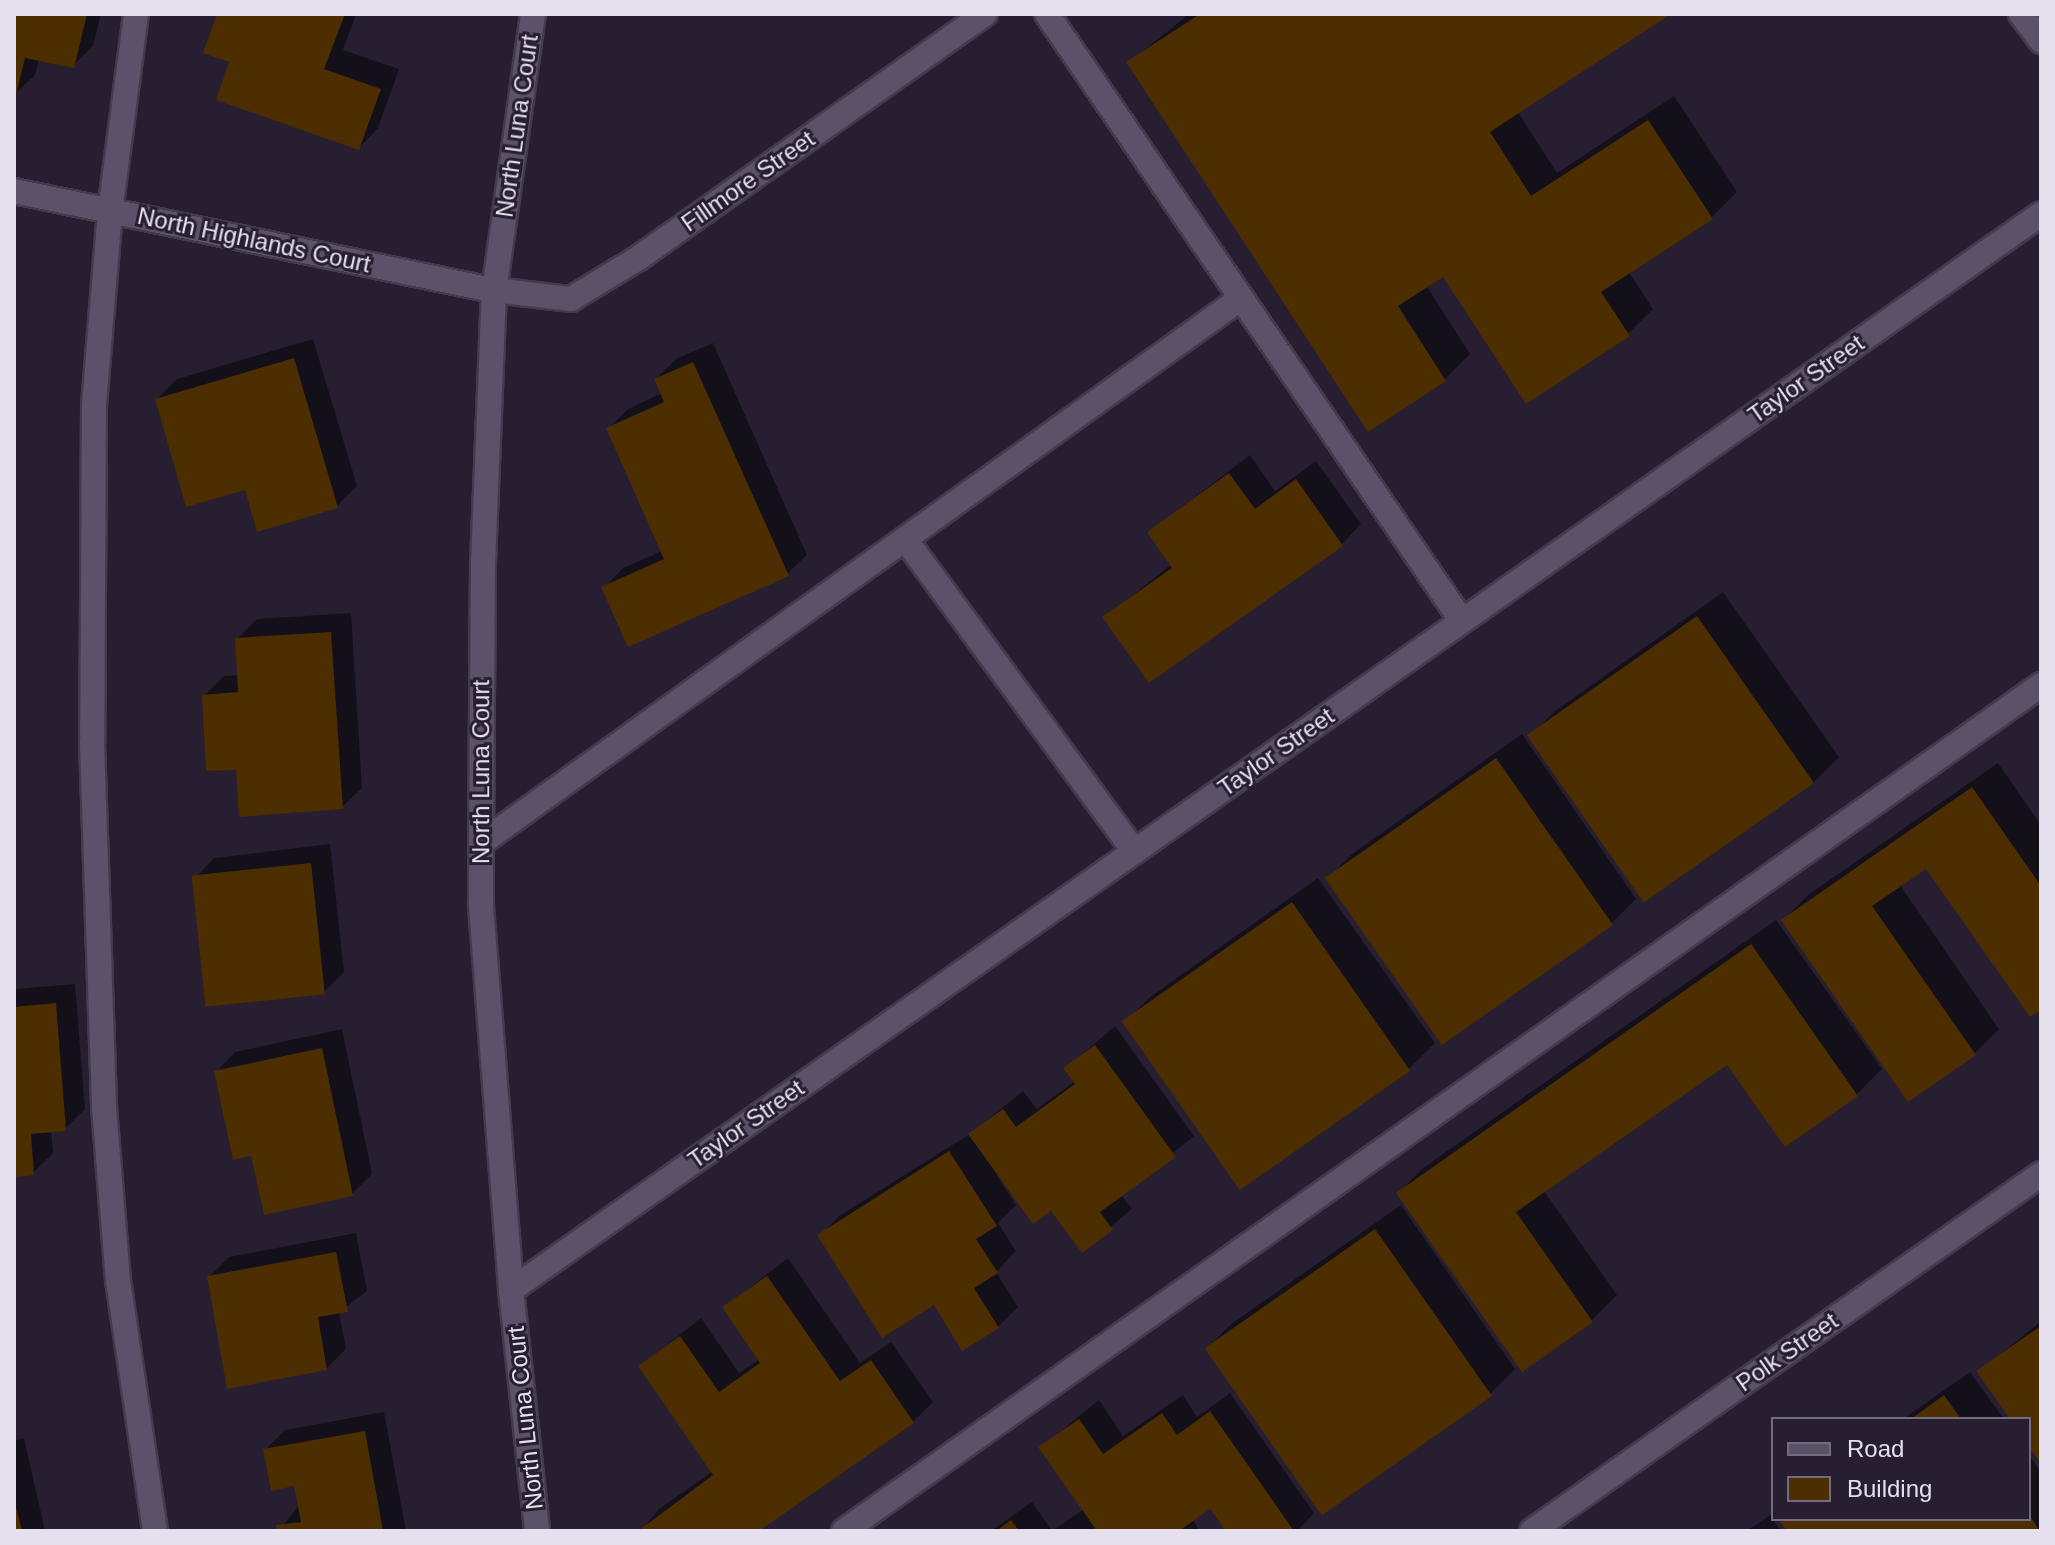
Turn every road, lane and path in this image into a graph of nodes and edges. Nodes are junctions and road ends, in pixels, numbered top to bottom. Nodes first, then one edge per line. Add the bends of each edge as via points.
1 (136, 14) edge
2 (533, 14) edge
3 (985, 14) edge
4 (1047, 14) edge
5 (2021, 14) edge
6 (2041, 41) edge
7 (14, 191) edge
8 (110, 211) junction
9 (2041, 214) edge
10 (494, 290) junction
11 (1241, 298) junction
12 (905, 539) junction
13 (1462, 621) junction
14 (2041, 685) edge
15 (481, 843) junction
16 (1134, 851) junction
17 (2041, 1174) edge
18 (511, 1290) junction
19 (155, 1531) edge
20 (537, 1531) edge
21 (844, 1531) edge
22 (1532, 1531) edge

1 - 8 street
2 - 10 street, North Luna Court
3 - 10 street, Fillmore Street via 640,257 571,299
4 - 11 street
5 - 6 street
7 - 8 street, North Highlands Court
8 - 10 street, North Highlands Court
8 - 19 street via 94,435 91,650 97,949 118,1280
9 - 13 street, Taylor Street
10 - 15 street, North Luna Court via 483,562
11 - 12 street
11 - 13 street
12 - 15 street
12 - 16 street
13 - 16 street, Taylor Street
14 - 21 street
15 - 18 street, North Luna Court via 481,906
16 - 18 street, Taylor Street
17 - 22 street, Polk Street
18 - 20 street, North Luna Court

